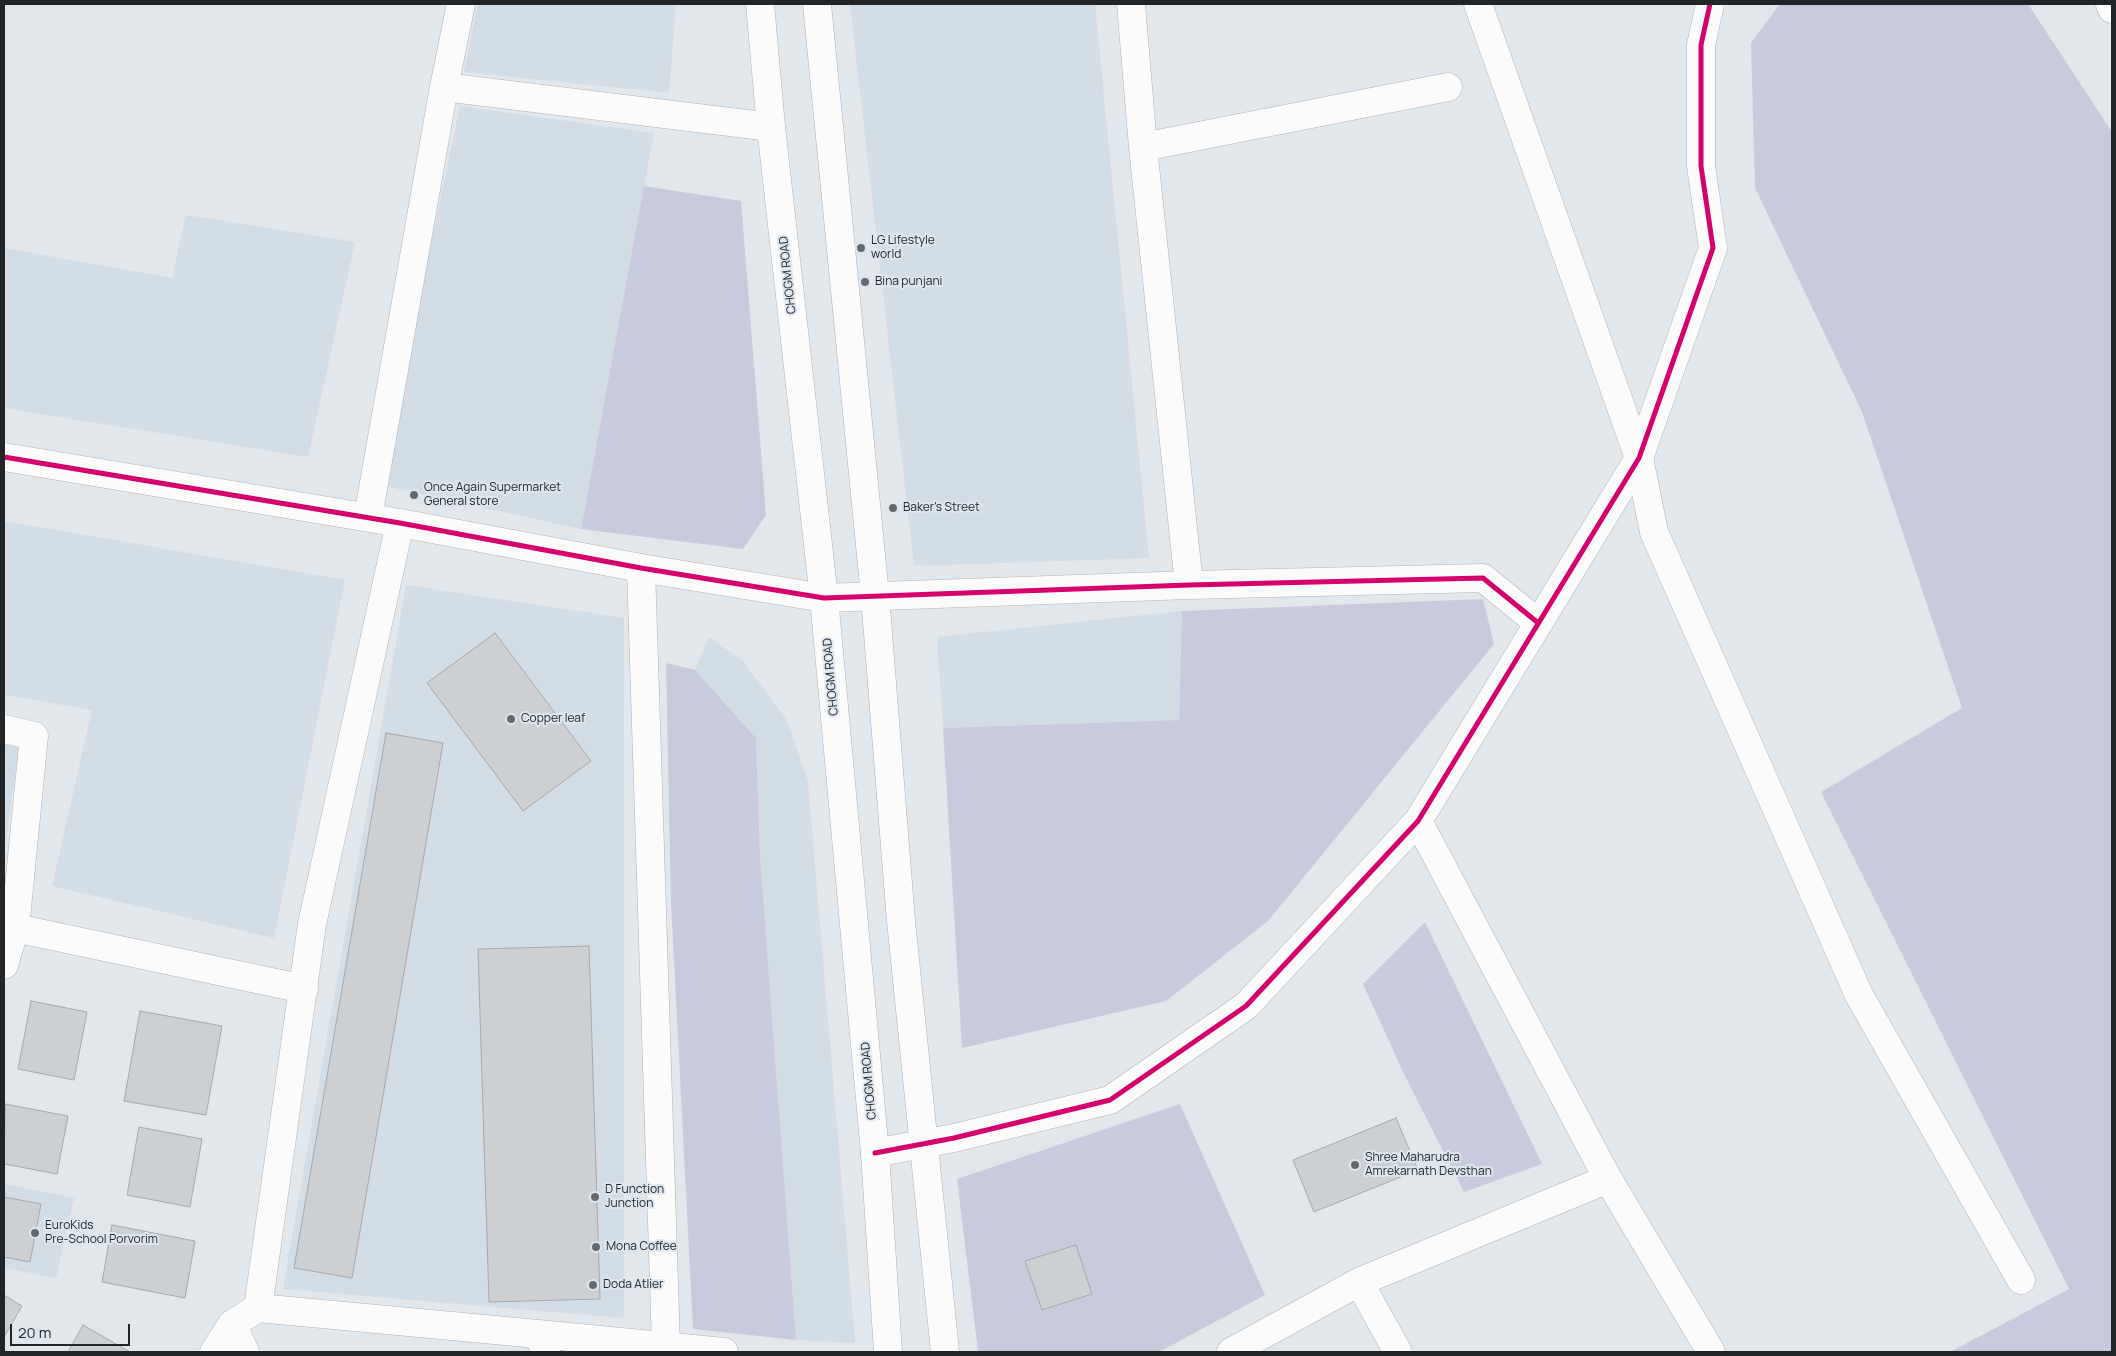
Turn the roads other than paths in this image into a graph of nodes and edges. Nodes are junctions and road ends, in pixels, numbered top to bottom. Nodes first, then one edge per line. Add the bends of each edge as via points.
1 (462, 4) edge
2 (760, 4) edge
3 (816, 4) edge
4 (1131, 4) edge
5 (1478, 4) edge
6 (1710, 4) edge
7 (2110, 4) edge
8 (2112, 9) edge
9 (444, 87) junction
10 (1448, 87) dead end
11 (771, 127) junction
12 (1143, 147) junction
13 (4, 457) edge
14 (1639, 458) junction
15 (368, 517) junction
16 (400, 523) junction
17 (641, 568) junction
18 (1189, 585) junction
19 (875, 596) junction
20 (824, 598) junction
21 (1537, 622) junction
22 (4, 729) edge
23 (1418, 821) junction
24 (15, 928) junction
25 (4, 966) edge
26 (304, 989) junction
27 (924, 1144) junction
28 (875, 1153) junction
29 (1608, 1179) junction
30 (2021, 1280) dead end
31 (1359, 1282) junction
32 (258, 1308) junction
33 (232, 1324) junction
34 (542, 1343) edge
35 (666, 1346) junction
36 (214, 1352) edge
37 (245, 1352) edge
38 (724, 1352) edge
39 (888, 1352) edge
40 (945, 1352) edge
41 (1231, 1352) edge
42 (1398, 1352) edge
43 (1711, 1352) edge

1 - 9 street
2 - 11 street, CHOGM ROAD
3 - 19 street
4 - 12 street
5 - 14 street
6 - 14 street via 1701,45 1701,166 1712,248
7 - 8 street
9 - 11 street
9 - 15 street
10 - 12 street
11 - 20 street, CHOGM ROAD
12 - 18 street
13 - 15 street
14 - 21 street
14 - 30 street via 1654,532 1859,995
15 - 16 street
16 - 17 street
16 - 26 street via 312,924
17 - 20 street
17 - 35 street
18 - 19 street
18 - 21 street via 1483,578
19 - 20 street
19 - 27 street via 901,920
20 - 28 street, CHOGM ROAD
21 - 23 street
22 - 24 street via 34,736
23 - 27 street via 1246,1006 1110,1100
23 - 29 street
24 - 25 street
24 - 26 street
26 - 32 street
27 - 28 street
27 - 40 street
28 - 39 street, CHOGM ROAD
29 - 31 street
29 - 43 street
31 - 41 street
31 - 42 street
32 - 33 street
32 - 34 street
33 - 36 street
33 - 37 street
34 - 35 street
35 - 38 street

